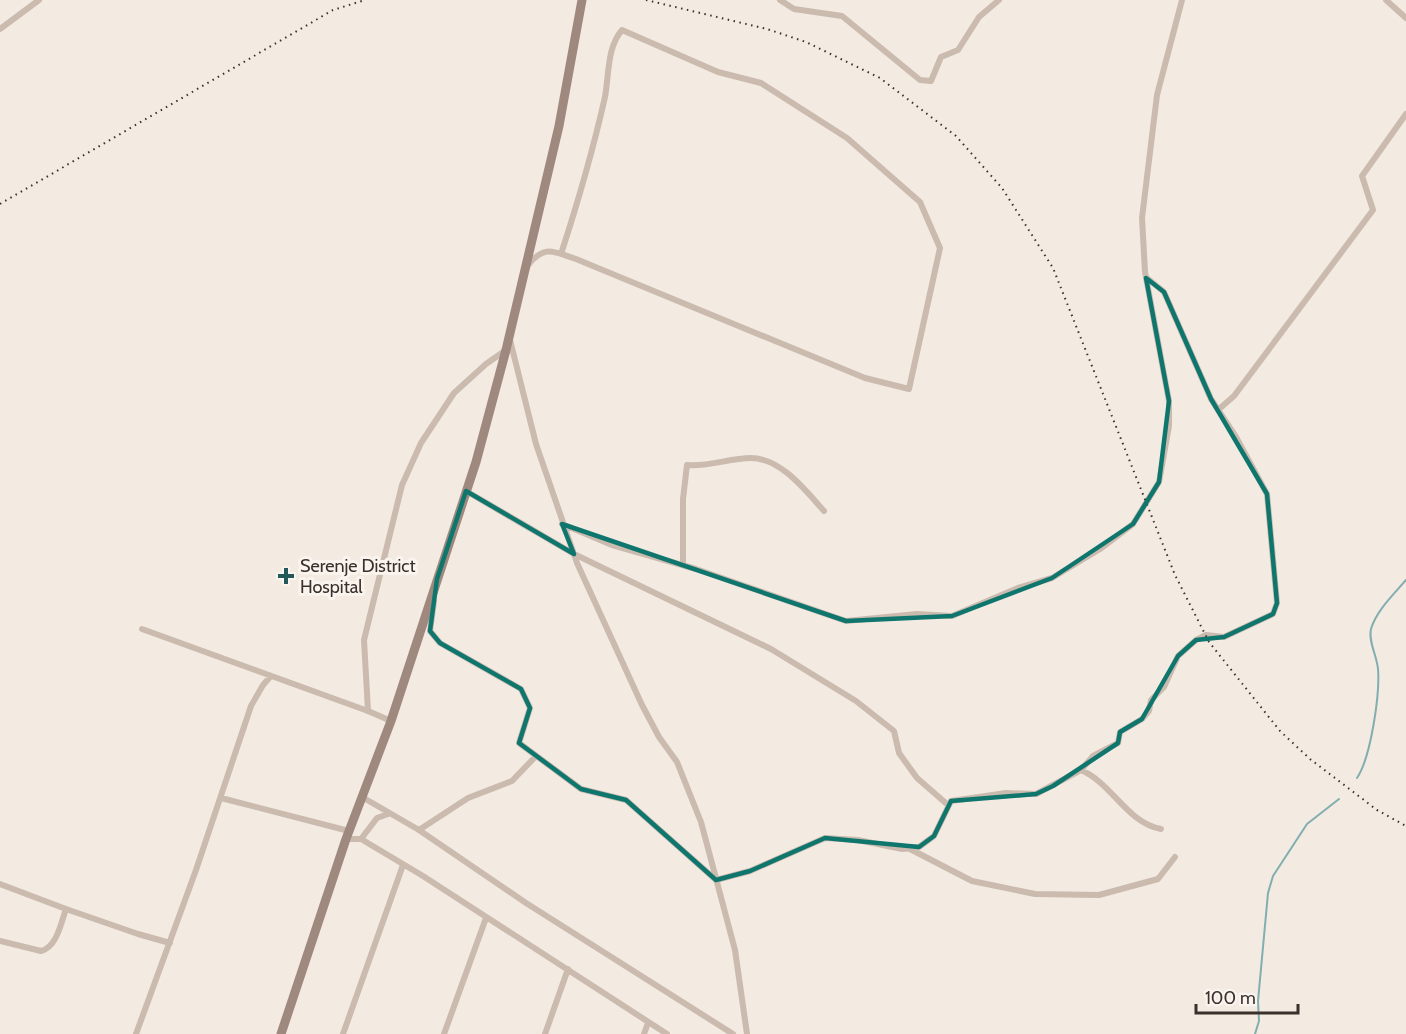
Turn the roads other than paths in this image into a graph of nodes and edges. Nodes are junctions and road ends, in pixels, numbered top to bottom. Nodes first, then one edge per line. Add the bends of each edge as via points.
1 (39, 0) edge
2 (582, 0) edge
3 (780, 0) edge
4 (999, 0) edge
5 (1182, 0) edge
6 (1386, 0) edge
7 (1406, 18) edge
8 (0, 29) edge
9 (1406, 114) edge
10 (561, 254) junction
11 (522, 273) junction
12 (1146, 278) junction
13 (509, 336) junction
14 (506, 350) junction
15 (1218, 410) junction
16 (466, 491) junction
17 (825, 511) dead end
18 (562, 524) junction
19 (574, 554) junction
20 (683, 565) junction
21 (437, 579) junction
22 (142, 629) dead end
23 (271, 676) junction
24 (368, 711) junction
25 (391, 722) junction
26 (535, 757) junction
27 (1081, 770) junction
28 (362, 797) junction
29 (221, 798) junction
30 (948, 805) junction
31 (388, 814) junction
32 (1161, 829) dead end
33 (419, 831) junction
34 (347, 835) junction
35 (361, 839) junction
36 (910, 849) junction
37 (1175, 857) dead end
38 (403, 865) junction
39 (716, 880) junction
40 (0, 884) edge
41 (66, 909) junction
42 (486, 918) junction
43 (0, 941) edge
44 (170, 943) junction
45 (568, 969) junction
46 (648, 1023) junction
47 (136, 1034) edge
48 (281, 1034) edge
49 (343, 1034) edge
50 (444, 1034) edge
51 (545, 1034) edge
52 (645, 1034) edge
53 (667, 1034) edge
54 (734, 1034) edge
55 (747, 1034) edge

1 - 8 street
2 - 11 main road via 559,126
3 - 4 street via 794,9 842,16 920,80 931,81 941,57 958,50 979,17
5 - 12 street via 1157,95 1142,218
6 - 7 street
9 - 15 street via 1362,176 1373,210 1234,396
10 - 10 street via 865,378 909,389 940,248 920,202 847,138 761,83 718,72 622,30 614,39 603,106
10 - 11 street via 547,250 537,254
11 - 13 main road
12 - 15 street via 1164,292
12 - 20 street via 1169,401 1164,465 1154,495 1133,524 1100,549 1052,578 952,616 917,614 846,621
13 - 14 main road
13 - 18 street via 536,444
14 - 16 main road
14 - 24 street via 454,393 421,443 402,485 364,640
15 - 27 street via 1267,494 1277,603 1273,614 1224,637 1206,635 1196,640 1178,656 1164,687 1151,700 1149,711 1120,732 1118,743 1093,756
16 - 19 street
16 - 21 main road
17 - 20 street via 792,478 765,461 752,458 712,466 687,465
18 - 19 street
18 - 20 street via 612,545
19 - 30 street via 771,649 856,701 894,731 899,753 917,778
19 - 39 street via 594,605 658,737 677,762 701,822
21 - 25 main road
21 - 26 street via 430,631 440,643 521,689 530,708 519,743
22 - 23 street
23 - 24 street
23 - 29 street via 251,706
24 - 25 street
25 - 28 main road
26 - 33 street via 512,781 468,798
26 - 39 street via 581,789 626,800
27 - 30 street via 1036,794 1006,793 951,801
27 - 32 street via 1095,777 1142,824
28 - 31 street
28 - 34 main road
29 - 34 street
29 - 44 street
30 - 36 street via 934,836 920,847
31 - 33 street
31 - 35 street via 377,818
33 - 54 street
34 - 35 street
34 - 48 main road
35 - 38 street
36 - 37 street via 972,881 1035,894 1099,895 1158,879
36 - 39 street via 825,838 750,871
38 - 42 street
38 - 49 street
39 - 55 street via 735,950
40 - 41 street
41 - 43 street via 46,949
41 - 44 street
42 - 45 street
42 - 50 street
44 - 47 street
45 - 46 street
45 - 51 street
46 - 52 street
46 - 53 street

